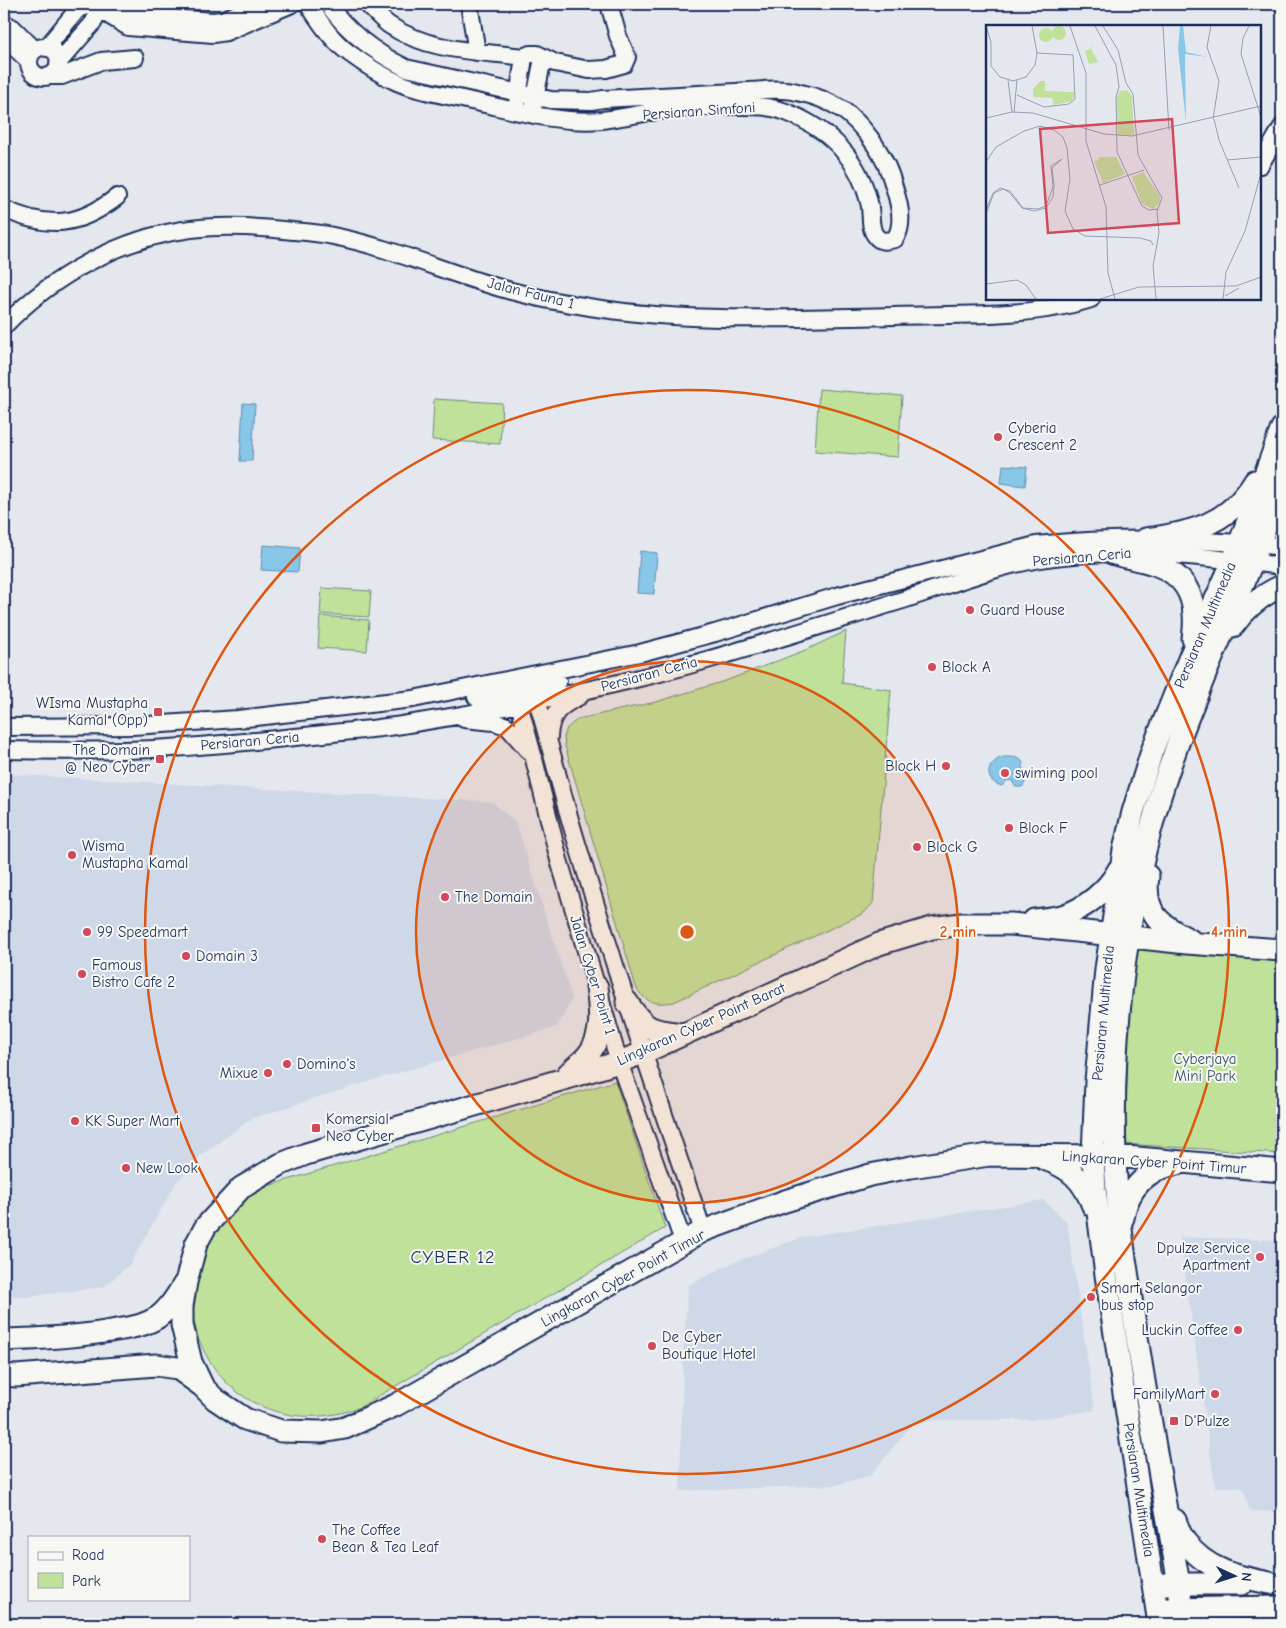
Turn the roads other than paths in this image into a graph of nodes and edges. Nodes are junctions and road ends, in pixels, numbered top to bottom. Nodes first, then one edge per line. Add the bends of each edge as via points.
1 (260, 4) edge
2 (292, 4) edge
3 (308, 4) edge
4 (328, 4) edge
5 (367, 4) edge
6 (469, 4) edge
7 (609, 4) edge
8 (100, 7) edge
9 (4, 23) edge
10 (4, 38) edge
11 (476, 52) junction
12 (37, 53) junction
13 (135, 58) dead end
14 (524, 58) junction
15 (543, 58) junction
16 (54, 69) junction
17 (519, 93) junction
18 (536, 96) junction
19 (820, 99) junction
20 (515, 111) junction
21 (532, 114) junction
22 (1282, 127) edge
23 (822, 131) junction
24 (1261, 163) edge
25 (116, 197) dead end
26 (4, 209) edge
27 (1087, 300) edge
28 (4, 326) edge
29 (1282, 428) edge
30 (1282, 479) edge
31 (1146, 539) junction
32 (1282, 547) edge
33 (1112, 553) junction
34 (1246, 553) junction
35 (1282, 566) edge
36 (1282, 586) edge
37 (1191, 654) junction
38 (616, 658) junction
39 (1210, 664) junction
40 (596, 688) junction
41 (432, 696) junction
42 (520, 698) junction
43 (537, 700) junction
44 (451, 717) junction
45 (4, 727) edge
46 (1181, 735) junction
47 (549, 740) junction
48 (4, 750) edge
49 (533, 755) junction
50 (1121, 865) junction
51 (1012, 924) junction
52 (1120, 937) junction
53 (1198, 944) junction
54 (1282, 950) edge
55 (597, 986) junction
56 (627, 1002) junction
57 (684, 1034) junction
58 (643, 1053) junction
59 (620, 1062) junction
60 (564, 1079) junction
61 (1029, 1155) junction
62 (1093, 1156) junction
63 (1115, 1156) junction
64 (1190, 1162) junction
65 (1282, 1171) edge
66 (1099, 1225) junction
67 (1121, 1230) junction
68 (704, 1231) junction
69 (683, 1241) junction
70 (186, 1282) junction
71 (4, 1340) edge
72 (4, 1375) edge
73 (202, 1386) junction
74 (1160, 1476) junction
75 (1179, 1584) junction
76 (1276, 1584) edge
77 (1153, 1585) junction
78 (1282, 1607) edge
79 (1158, 1617) edge
80 (1182, 1617) edge
81 (1242, 1624) edge

1 - 8 street via 213,21 132,15
2 - 8 street via 226,32 212,34 128,27
3 - 20 street, Persiaran Simfoni via 332,38 348,53 397,82
4 - 17 street, Persiaran Simfoni via 366,44 406,68
5 - 11 street via 388,24 416,39
6 - 11 street
7 - 15 street via 627,57 624,64 589,70
8 - 12 street via 77,10
8 - 16 street via 93,23
9 - 12 street
10 - 12 street
11 - 14 street
12 - 16 street via 54,52
12 - 16 street via 30,69 33,73 42,77
13 - 16 street via 102,61 62,76
14 - 15 street via 537,54
14 - 17 street
15 - 18 street
17 - 18 street, Persiaran Simfoni
17 - 20 street
18 - 19 street, Persiaran Simfoni via 591,102 765,90 795,91
18 - 21 street
19 - 23 street via 810,102 804,109 806,117
19 - 23 street, Persiaran Simfoni via 843,111 878,148 899,207 899,233 895,239 880,240 875,236 870,203 859,171 841,146
20 - 21 street, Persiaran Simfoni
21 - 23 street, Persiaran Simfoni via 581,121 680,109 759,106 786,112
22 - 24 street
25 - 26 street via 92,214 66,222 44,222
27 - 28 street, Jalan Fauna 1 via 987,314 739,319 636,314 510,291 375,246 331,235 231,227 191,229 150,237 100,256 63,278
29 - 31 main road via 1249,491 1238,504 1222,517 1178,534
29 - 34 main road, Persiaran Multimedia
30 - 34 main road, Persiaran Multimedia
31 - 34 street, Persiaran Ceria via 1174,539
31 - 38 street, Persiaran Ceria via 1069,542 1022,548
32 - 34 street, Persiaran Ceria
33 - 34 street, Persiaran Ceria
33 - 37 main road via 1157,565 1182,580 1195,612
33 - 40 street, Persiaran Ceria via 1030,560 722,655
34 - 35 street, Persiaran Ceria
34 - 37 main road, Persiaran Multimedia
34 - 39 main road, Persiaran Multimedia
36 - 39 main road via 1245,610
37 - 50 main road, Persiaran Multimedia via 1152,751
38 - 41 street, Persiaran Ceria
38 - 42 street via 604,672 546,684
39 - 46 main road, Persiaran Multimedia
40 - 43 street, Persiaran Ceria
40 - 47 street via 554,714
41 - 42 street via 453,700 512,692
41 - 45 street, Persiaran Ceria via 238,719 133,726
42 - 43 street via 533,696
42 - 44 street, Persiaran Ceria
42 - 49 street, Jalan Cyber Point 1
43 - 47 street, Jalan Cyber Point 1
44 - 48 street, Persiaran Ceria via 400,726 154,749
44 - 49 street via 507,726
46 - 52 main road, Persiaran Multimedia via 1166,775
46 - 53 main road via 1156,836 1147,893 1159,922
47 - 56 street, Jalan Cyber Point 1 via 567,812
49 - 55 street, Jalan Cyber Point 1 via 559,860
50 - 51 main road via 1102,892 1074,910 1062,916
50 - 52 main road, Persiaran Multimedia
51 - 52 main road, Lingkaran Cyber Point Barat
51 - 57 main road, Lingkaran Cyber Point Barat via 961,924 932,928 880,944
52 - 53 main road, Lingkaran Cyber Point Barat
52 - 62 main road, Persiaran Multimedia via 1098,1046
52 - 63 main road, Persiaran Multimedia
53 - 54 main road, Lingkaran Cyber Point Barat
55 - 59 street, Jalan Cyber Point 1
55 - 60 main road via 600,1010 597,1038 589,1054
56 - 57 main road via 637,1018 651,1029
56 - 58 street, Jalan Cyber Point 1
57 - 58 main road, Lingkaran Cyber Point Barat
58 - 59 main road, Lingkaran Cyber Point Barat
58 - 68 street, Jalan Cyber Point 1
59 - 60 main road, Lingkaran Cyber Point Barat
59 - 69 street, Jalan Cyber Point 1
60 - 70 main road, Lingkaran Cyber Point Barat via 281,1164 241,1188 206,1226 196,1244
61 - 62 main road, Lingkaran Cyber Point Timur
61 - 66 main road via 1072,1172 1089,1196
61 - 68 main road, Lingkaran Cyber Point Timur via 989,1155 870,1176 791,1199
62 - 63 main road, Lingkaran Cyber Point Timur
62 - 66 main road, Persiaran Multimedia
63 - 64 main road, Lingkaran Cyber Point Timur
63 - 67 main road, Persiaran Multimedia
64 - 65 main road, Lingkaran Cyber Point Timur
64 - 67 main road via 1163,1168 1144,1178 1127,1203
66 - 77 main road, Persiaran Multimedia
67 - 74 main road, Persiaran Multimedia
68 - 69 main road, Lingkaran Cyber Point Timur
69 - 73 main road, Lingkaran Cyber Point Timur via 442,1380 345,1428 322,1432 282,1432 244,1420 215,1400
70 - 71 main road via 159,1316 142,1326 80,1336
70 - 73 main road via 182,1325 191,1362
72 - 73 main road via 156,1365 177,1368
74 - 75 main road, Persiaran Multimedia
74 - 76 main road via 1183,1540 1195,1554 1223,1572
75 - 76 main road
75 - 77 main road
75 - 80 main road, Persiaran Multimedia
77 - 79 main road, Persiaran Multimedia
78 - 80 main road
78 - 81 main road
79 - 80 main road

